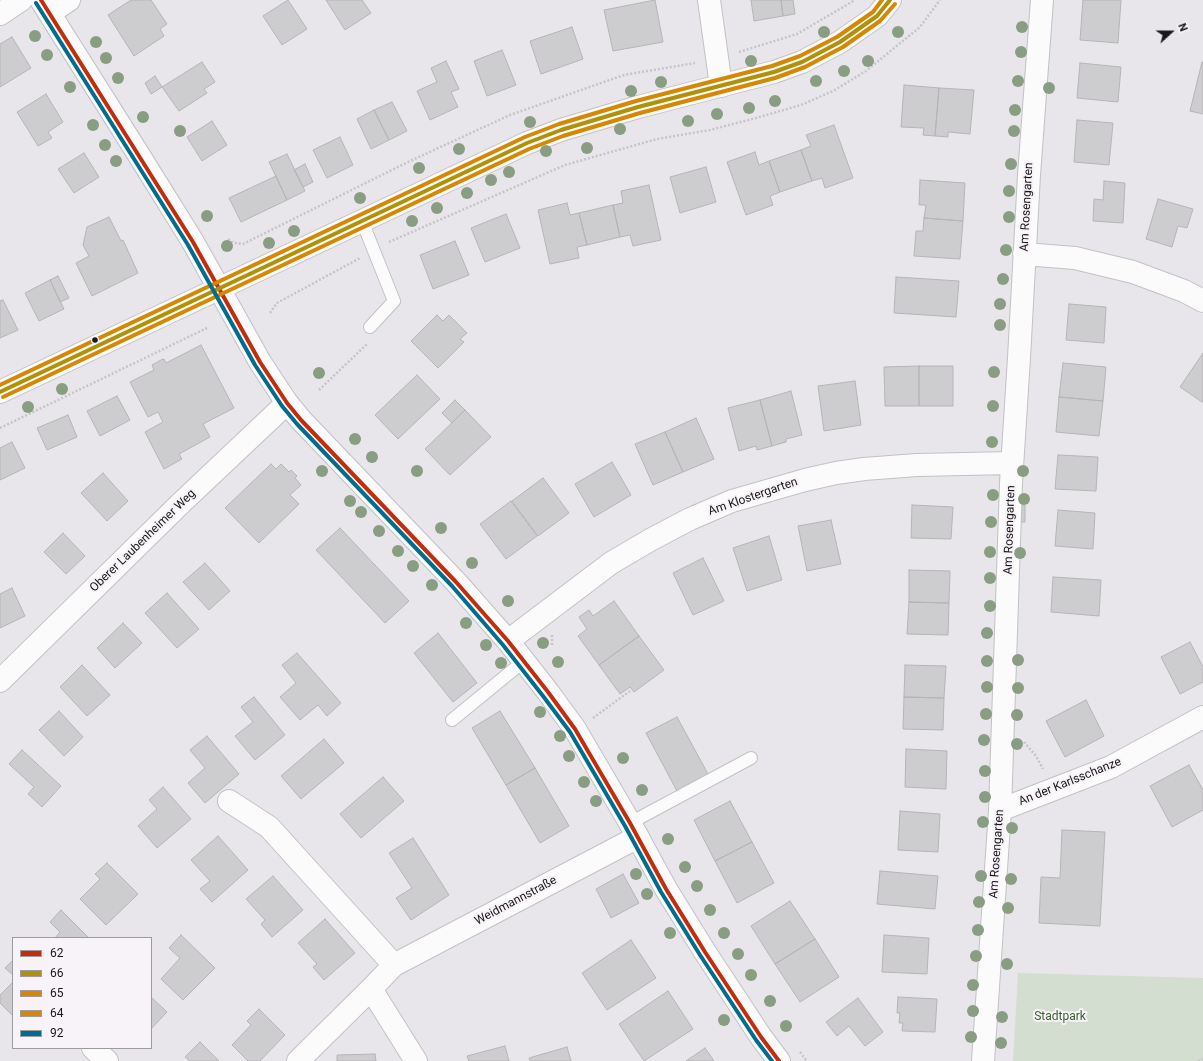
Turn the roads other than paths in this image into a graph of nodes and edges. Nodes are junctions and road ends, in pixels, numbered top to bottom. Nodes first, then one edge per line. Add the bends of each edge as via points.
1 (22, 0) edge
2 (70, 0) edge
3 (709, 0) edge
4 (890, 0) edge
5 (1042, 0) edge
6 (46, 6) edge
7 (0, 14) edge
8 (721, 86) junction
9 (362, 222) junction
10 (1024, 254) junction
11 (218, 288) junction
12 (1203, 302) edge
13 (370, 327) dead end
14 (0, 392) edge
15 (287, 403) junction
16 (1012, 463) junction
17 (508, 641) junction
18 (524, 661) junction
19 (0, 681) edge
20 (1203, 716) edge
21 (452, 720) dead end
22 (751, 758) dead end
23 (229, 800) dead end
24 (1000, 810) junction
25 (634, 830) junction
26 (394, 965) junction
27 (371, 989) junction
28 (94, 1049) edge
29 (107, 1061) edge
30 (298, 1061) edge
31 (416, 1061) edge
32 (779, 1061) edge
33 (983, 1061) edge

1 - 7 street
2 - 6 street
3 - 8 street
4 - 8 street via 877,16 840,42 802,62
5 - 10 street, Am Rosengarten
6 - 11 street via 193,242
8 - 9 street via 638,107 527,143
9 - 11 street
9 - 13 lane via 394,301
10 - 12 street via 1075,258 1133,272 1184,291
10 - 16 street, Am Rosengarten
11 - 14 street
11 - 15 street via 260,362
15 - 17 street via 456,582
15 - 19 street, Oberer Laubenheimer Weg
16 - 17 street, Am Klostergarten via 864,469 805,480 732,501 690,519 610,563
16 - 24 street, Am Rosengarten
17 - 18 street
18 - 21 lane
18 - 25 street via 575,729
20 - 24 street, An der Karlsschanze via 1111,767
22 - 25 lane
23 - 26 street via 269,827
24 - 33 street, Am Rosengarten
25 - 26 street, Weidmannstraße
25 - 32 street via 666,889 705,952
26 - 27 street, Weidmannstraße
27 - 30 street, Weidmannstraße
27 - 31 street
28 - 29 street

